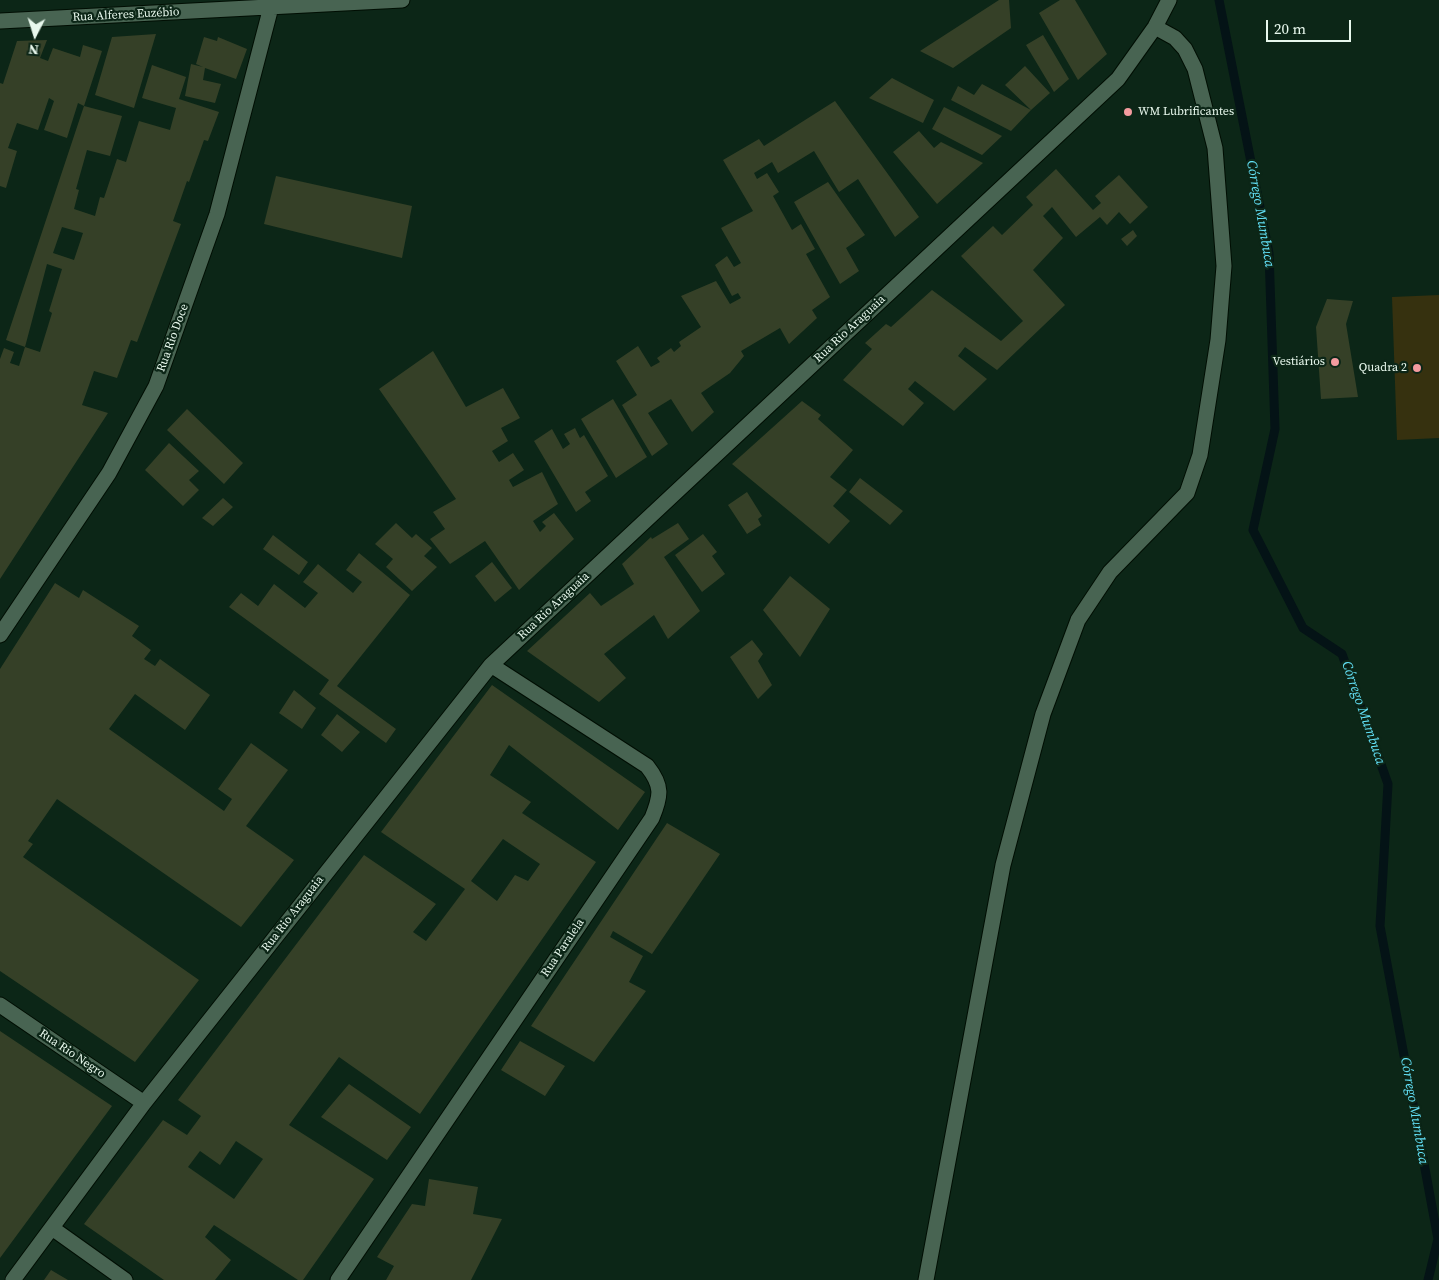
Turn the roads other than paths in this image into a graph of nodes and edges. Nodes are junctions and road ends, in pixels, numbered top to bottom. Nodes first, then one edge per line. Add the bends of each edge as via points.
1 (402, 0) edge
2 (1169, 0) edge
3 (270, 3) edge
4 (0, 21) edge
5 (1155, 28) junction
6 (0, 635) edge
7 (491, 665) junction
8 (0, 1005) edge
9 (144, 1103) junction
10 (52, 1228) junction
11 (13, 1280) edge
12 (125, 1280) edge
13 (338, 1280) edge
14 (926, 1280) edge

1 - 3 street, Rua Alferes Euzébio
2 - 5 street, Rua Rio Araguaia
3 - 4 street, Rua Alferes Euzébio
3 - 6 street, Rua Rio Doce via 217,214 156,386 109,474
5 - 7 street, Rua Rio Araguaia via 1118,79
5 - 14 street via 1175,38 1189,56 1215,148 1224,266 1218,340 1200,455 1187,493 1110,572 1078,620 1043,714 1002,865
7 - 9 street, Rua Rio Araguaia
7 - 13 street, Rua Paralela via 648,766 658,780 659,801 652,818
8 - 9 street, Rua Rio Negro
9 - 10 street, Rua Rio Araguaia
10 - 11 street, Rua Rio Araguaia
10 - 12 street

